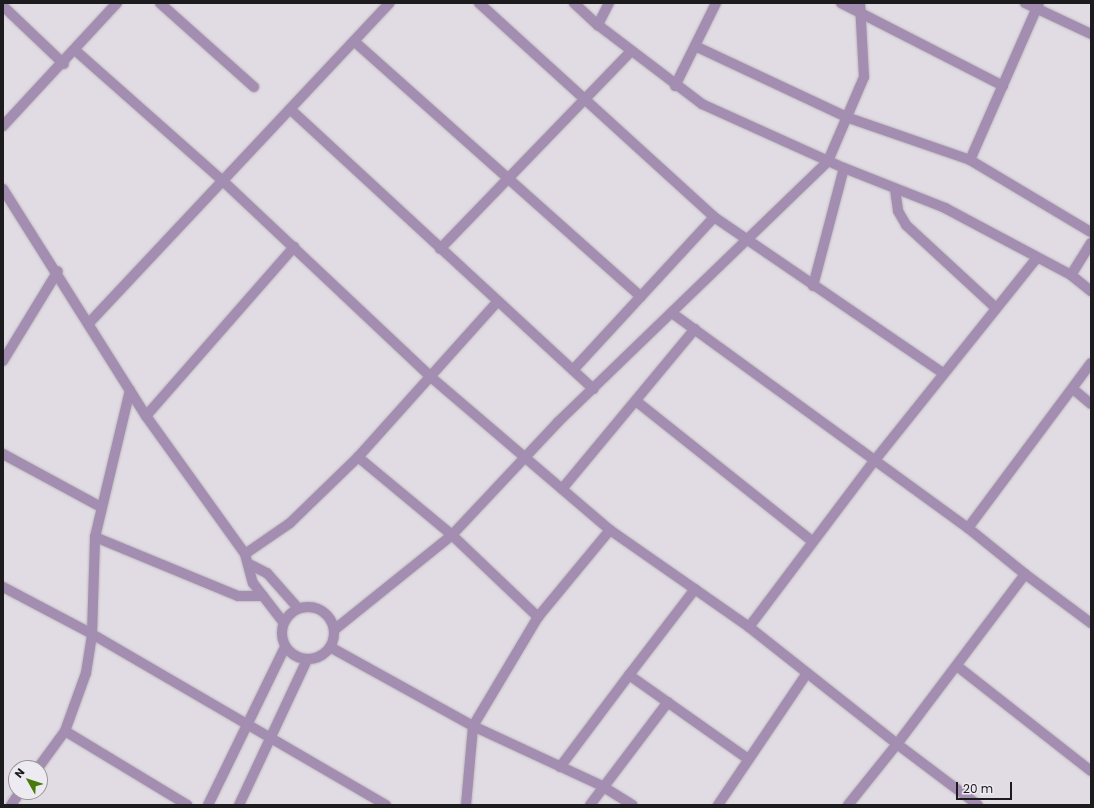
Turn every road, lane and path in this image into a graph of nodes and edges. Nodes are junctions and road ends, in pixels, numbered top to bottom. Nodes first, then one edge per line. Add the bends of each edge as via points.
1 (117, 3) edge
2 (160, 3) edge
3 (389, 3) edge
4 (479, 3) edge
5 (574, 3) edge
6 (610, 3) edge
7 (716, 3) edge
8 (841, 3) edge
9 (1025, 3) edge
10 (3, 6) edge
11 (1038, 6) edge
12 (860, 7) edge
13 (598, 25) junction
14 (1091, 34) edge
15 (355, 42) junction
16 (695, 46) junction
17 (76, 51) junction
18 (631, 51) junction
19 (64, 64) junction
20 (675, 86) junction
21 (1003, 86) junction
22 (254, 87) dead end
23 (582, 100) junction
24 (290, 110) junction
25 (849, 118) junction
26 (3, 126) edge
27 (970, 160) junction
28 (828, 161) junction
29 (844, 168) junction
30 (507, 176) junction
31 (222, 181) junction
32 (3, 189) edge
33 (895, 189) junction
34 (714, 217) junction
35 (1091, 232) edge
36 (744, 240) junction
37 (1091, 243) edge
38 (294, 247) junction
39 (440, 249) junction
40 (1037, 258) junction
41 (58, 271) junction
42 (1071, 275) junction
43 (813, 286) junction
44 (1091, 291) edge
45 (641, 297) junction
46 (498, 301) junction
47 (996, 308) junction
48 (672, 313) junction
49 (90, 323) junction
50 (695, 329) junction
51 (3, 361) edge
52 (1091, 363) edge
53 (573, 370) junction
54 (944, 374) junction
55 (432, 378) junction
56 (1073, 389) junction
57 (130, 390) junction
58 (593, 390) junction
59 (636, 401) junction
60 (1091, 404) edge
61 (146, 416) junction
62 (3, 454) edge
63 (358, 457) junction
64 (524, 457) junction
65 (875, 460) junction
66 (562, 489) junction
67 (101, 507) junction
68 (968, 528) junction
69 (610, 530) junction
70 (452, 535) junction
71 (95, 538) junction
72 (812, 541) junction
73 (245, 554) junction
74 (251, 565) junction
75 (1025, 574) junction
76 (3, 587) edge
77 (695, 589) junction
78 (263, 596) junction
79 (298, 608) junction
80 (538, 617) junction
81 (283, 622) junction
82 (1091, 623) edge
83 (749, 626) junction
84 (334, 630) junction
85 (92, 634) junction
86 (284, 647) junction
87 (330, 647) junction
88 (307, 660) junction
89 (957, 666) junction
90 (807, 673) junction
91 (629, 675) junction
92 (668, 702) junction
93 (244, 724) junction
94 (473, 726) junction
95 (65, 730) junction
96 (269, 738) junction
97 (897, 744) junction
98 (748, 759) junction
99 (44, 760) edge
100 (560, 767) junction
101 (1091, 771) edge
102 (602, 786) junction
103 (187, 805) edge
104 (208, 805) edge
105 (238, 805) edge
106 (386, 805) edge
107 (466, 805) edge
108 (590, 805) edge
109 (632, 805) edge
110 (718, 805) edge
111 (848, 805) edge
112 (978, 805) edge

1 - 17 street
2 - 22 street
3 - 15 street
4 - 23 street
5 - 13 street
6 - 13 street
7 - 16 street
8 - 12 street
9 - 11 street
10 - 19 street
11 - 14 street
11 - 21 street
12 - 21 street
12 - 25 street via 864,77
13 - 18 street
15 - 24 street via 314,79
15 - 30 street
16 - 20 street
16 - 25 street
17 - 19 street
17 - 31 street
18 - 20 street
18 - 23 street
19 - 26 street
20 - 28 street via 702,104
21 - 27 street
23 - 30 street
23 - 34 street
24 - 31 street
24 - 39 street
25 - 27 street
25 - 28 street
27 - 35 street
28 - 29 street
28 - 36 street
29 - 33 street
29 - 43 street
30 - 39 street
30 - 45 street
31 - 38 street
31 - 49 street
32 - 41 street
33 - 40 street via 944,208
33 - 47 street via 898,211 906,225
34 - 36 street
34 - 45 street
36 - 43 street
36 - 48 street
37 - 42 street
38 - 55 street
38 - 61 street
39 - 46 street
40 - 42 street
40 - 47 street
41 - 49 street
41 - 51 street
42 - 44 street
43 - 54 street
45 - 53 street
46 - 53 street
46 - 55 street
47 - 54 street
48 - 50 street
48 - 58 street
49 - 57 street
50 - 59 street
50 - 65 street
52 - 56 street
53 - 58 street
54 - 65 street
55 - 63 street
55 - 64 street
56 - 60 street
56 - 68 street
57 - 61 street
57 - 67 street
58 - 64 street
59 - 66 street
59 - 72 street
61 - 73 street
62 - 67 street
63 - 70 street
63 - 73 street via 290,523
64 - 66 street
64 - 70 street
65 - 68 street
65 - 72 street
66 - 69 street
67 - 71 street
68 - 75 street
69 - 77 street
69 - 80 street
70 - 80 street
70 - 84 street
71 - 78 street via 238,596
71 - 85 street
72 - 83 street
73 - 74 street
74 - 78 street via 253,583
74 - 79 street via 267,573
75 - 82 street
75 - 89 street
76 - 85 street
77 - 83 street
77 - 91 street
78 - 81 street
79 - 81 street
79 - 84 street via 319,609 331,621
80 - 94 street
81 - 86 street
83 - 90 street
84 - 87 street
85 - 93 street
85 - 95 street via 86,673
86 - 88 street via 298,658
86 - 93 street
87 - 88 street via 316,659
87 - 94 street
88 - 96 street
89 - 97 street
89 - 101 street
90 - 97 street
90 - 98 street
91 - 92 street
91 - 100 street
92 - 98 street
92 - 102 street
93 - 96 street
93 - 104 street
94 - 100 street
94 - 107 street
95 - 99 street
95 - 103 street
96 - 105 street
96 - 106 street
97 - 111 street
97 - 112 street
98 - 110 street
100 - 102 street
102 - 108 street
102 - 109 street

